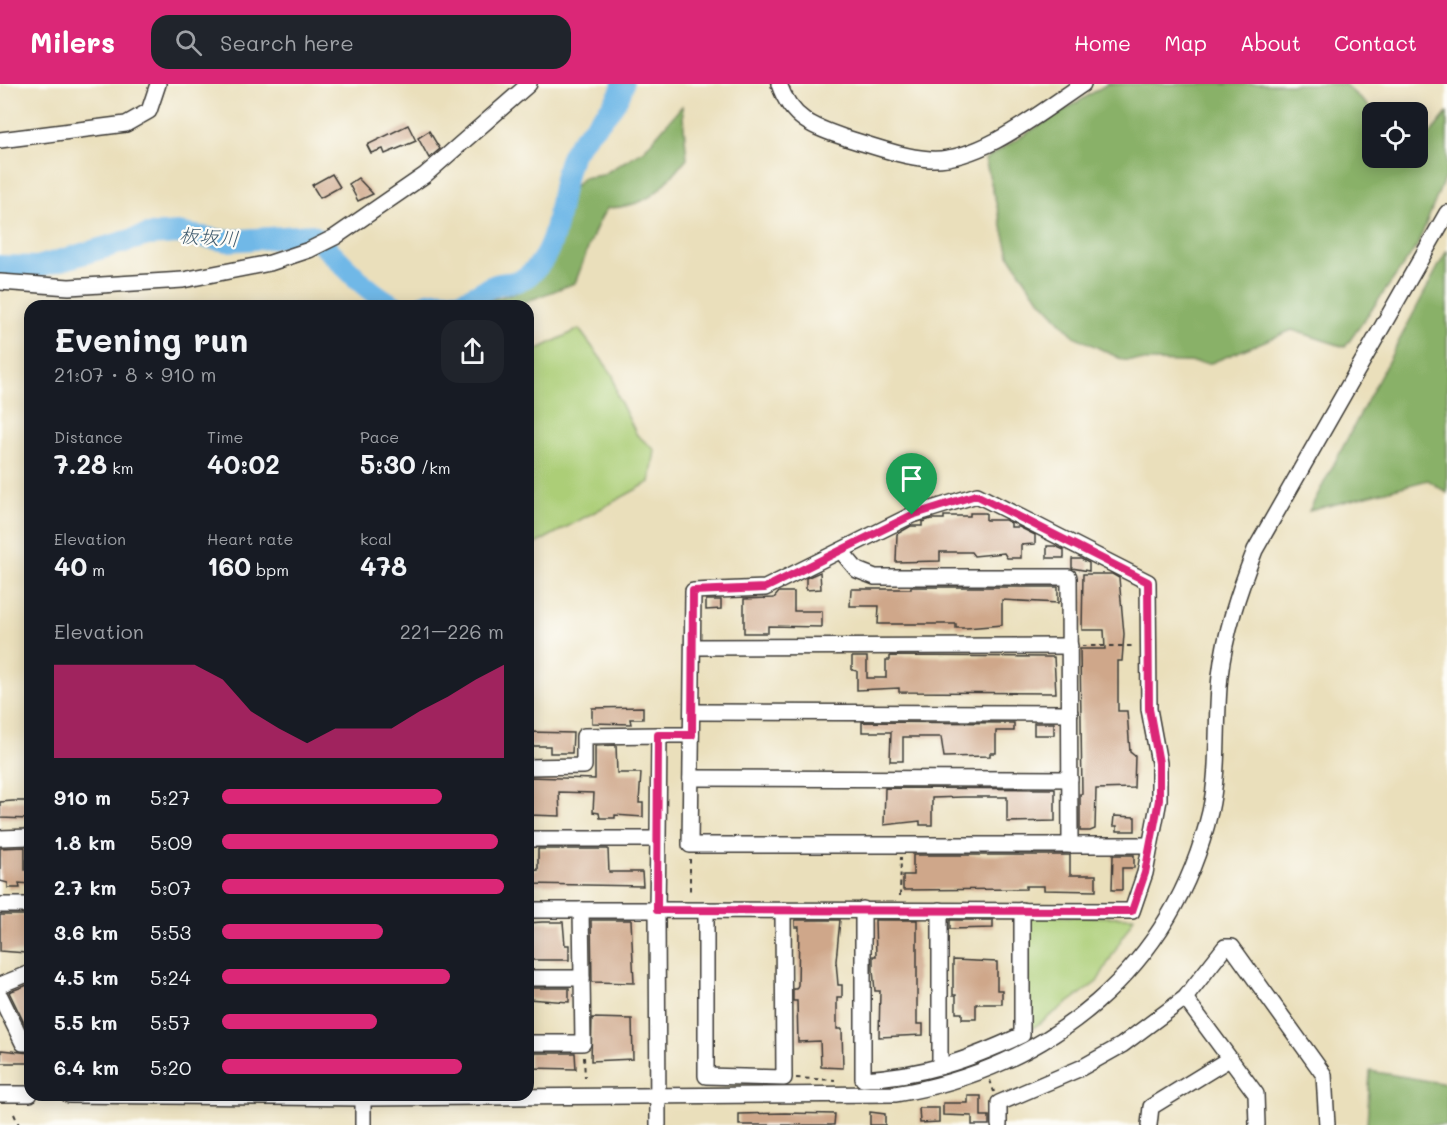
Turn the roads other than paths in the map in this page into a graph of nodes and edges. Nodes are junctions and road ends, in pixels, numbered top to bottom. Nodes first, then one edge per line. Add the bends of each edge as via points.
1 (158, 84) edge
2 (529, 84) edge
3 (779, 84) edge
4 (1083, 84) edge
5 (0, 140) edge
6 (1447, 213) edge
7 (0, 282) edge
8 (841, 551) junction
9 (1070, 646) junction
10 (693, 647) junction
11 (692, 712) junction
12 (1070, 713) junction
13 (658, 735) junction
14 (692, 735) junction
15 (534, 767) edge
16 (691, 778) junction
17 (1070, 779) junction
18 (24, 837) edge
19 (0, 838) edge
20 (534, 839) edge
21 (658, 839) junction
22 (1070, 845) junction
23 (1150, 845) junction
24 (0, 904) edge
25 (24, 905) edge
26 (863, 909) junction
27 (534, 910) edge
28 (581, 910) junction
29 (657, 910) junction
30 (706, 910) junction
31 (783, 910) junction
32 (940, 910) junction
33 (1022, 910) junction
34 (24, 975) edge
35 (534, 978) edge
36 (582, 978) junction
37 (0, 985) edge
38 (0, 996) edge
39 (1185, 998) junction
40 (24, 1043) edge
41 (534, 1043) edge
42 (1229, 1059) junction
43 (940, 1067) junction
44 (0, 1094) edge
45 (24, 1095) edge
46 (534, 1097) edge
47 (658, 1097) junction
48 (363, 1101) edge
49 (363, 1125) edge
50 (658, 1125) edge
51 (999, 1125) edge
52 (1149, 1125) edge
53 (1257, 1125) edge
54 (1327, 1125) edge

1 - 5 street via 149,111 126,124
2 - 7 street via 425,175 315,247 270,263 183,280 69,287
3 - 4 street via 785,102 805,122 895,153 930,159 968,153 1004,136
6 - 47 street via 1255,550 1235,603 1224,652 1215,781 1198,850 1167,917 1121,979 1060,1032 1023,1054 958,1081 865,1095
8 - 9 street via 857,570 875,577 1069,577
8 - 10 street via 765,588 693,591
8 - 23 street via 912,515 976,495 1148,582 1149,709 1159,763 1159,800
9 - 10 street
9 - 12 street
10 - 11 street
11 - 12 street
11 - 14 street
12 - 17 street
13 - 14 street
13 - 15 street via 584,736 584,766
13 - 21 street
14 - 16 street
16 - 17 street
16 - 22 street via 690,844
17 - 22 street
18 - 19 street
20 - 21 street
21 - 29 street
22 - 23 street
23 - 33 street via 1132,911
24 - 25 street
26 - 31 street
26 - 32 street
26 - 43 street via 863,1079 906,1076
27 - 28 street
28 - 29 street
28 - 36 street
29 - 30 street
29 - 47 street
30 - 31 street
30 - 31 street via 706,1076 784,1078
32 - 33 street
32 - 43 street
33 - 43 street via 1022,1035
34 - 37 street
35 - 36 street
36 - 41 street via 583,1043
38 - 40 street
39 - 42 street
39 - 51 street via 1108,1053 999,1103
39 - 54 street via 1225,947 1232,947 1324,1075
42 - 52 street via 1151,1107
42 - 53 street via 1256,1094
44 - 45 street
46 - 47 street
47 - 50 street
48 - 49 street

